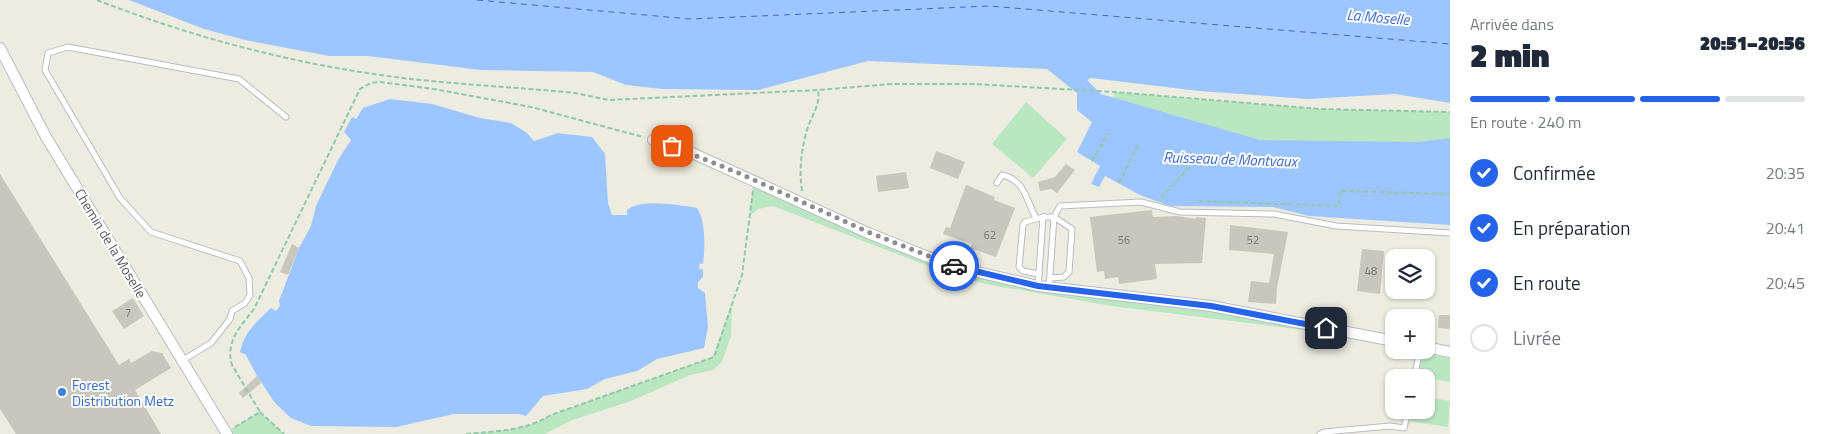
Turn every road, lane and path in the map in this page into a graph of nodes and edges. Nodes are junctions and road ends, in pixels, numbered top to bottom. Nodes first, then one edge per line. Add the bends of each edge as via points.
1 (97, 0) edge
2 (0, 48) edge
3 (818, 90) junction
4 (1450, 112) edge
5 (286, 117) dead end
6 (1108, 132) dead end
7 (653, 140) joint
8 (1139, 143) dead end
9 (1092, 161) dead end
10 (1194, 162) dead end
11 (754, 180) junction
12 (1118, 183) dead end
13 (997, 184) dead end
14 (1450, 194) edge
15 (803, 202) junction
16 (1158, 202) dead end
17 (1198, 202) dead end
18 (1043, 217) junction
19 (1036, 218) junction
20 (1054, 218) junction
21 (1450, 233) edge
22 (1039, 274) junction
23 (1050, 283) junction
24 (1038, 286) junction
25 (1385, 339) edge
26 (1435, 349) edge
27 (1450, 352) edge
28 (182, 361) junction
29 (260, 412) junction
30 (1406, 419) edge
31 (227, 433) edge
32 (284, 434) edge
33 (466, 434) edge
34 (1320, 434) edge

1 - 3 path via 178,30 240,48 368,74 566,92 609,100
2 - 28 street, Chemin de la Moselle via 46,137
3 - 4 path via 900,84 974,84 1320,109
3 - 15 path via 820,97 800,155
5 - 28 lane via 239,80 68,47 48,53 45,70 120,198 150,232 240,261 249,278 250,295 245,303 232,311 230,319 211,343
6 - 9 path
7 - 11 street
7 - 29 path via 531,107 434,89 380,82 360,89 254,309 239,327 230,347 232,365
8 - 12 path
10 - 16 path
11 - 15 street
11 - 33 path via 742,275 714,357 551,414 536,424
13 - 19 lane via 1002,175 1011,177 1023,187
14 - 17 path via 1340,190 1339,206
15 - 24 street via 951,266
18 - 19 lane
18 - 20 lane
18 - 22 lane
19 - 22 lane via 1023,225 1019,267
20 - 21 lane via 1060,206 1141,202 1180,212 1274,214 1336,226
20 - 23 lane
20 - 23 lane via 1072,228 1071,246 1069,272
22 - 24 lane
23 - 24 street
23 - 25 street via 1211,306
26 - 27 street
28 - 31 street, Chemin de la Moselle
29 - 31 path
29 - 32 path
30 - 34 lane via 1404,428 1390,426

